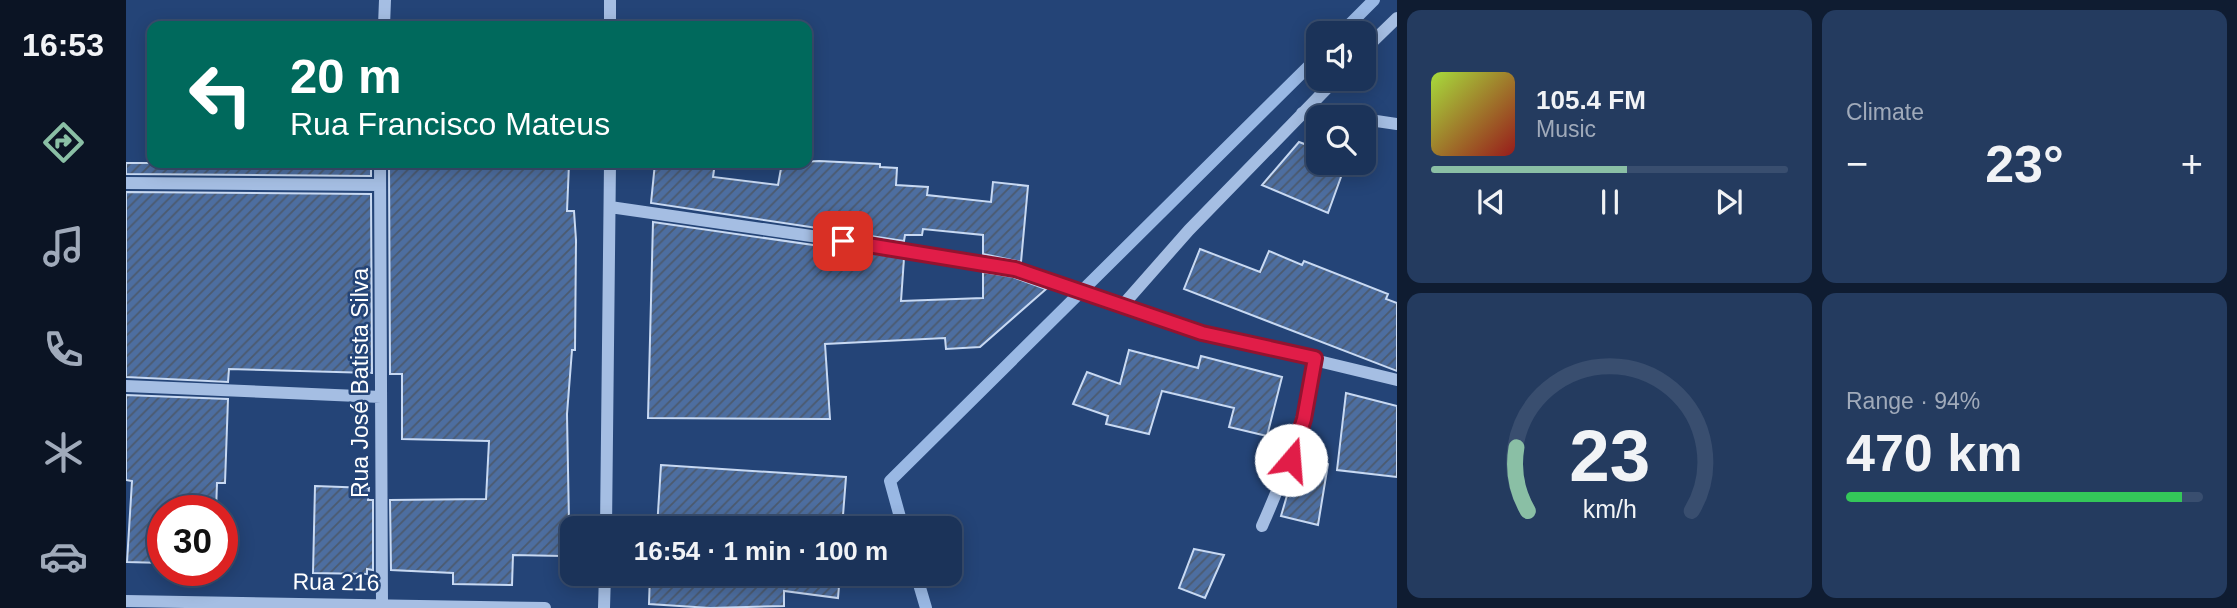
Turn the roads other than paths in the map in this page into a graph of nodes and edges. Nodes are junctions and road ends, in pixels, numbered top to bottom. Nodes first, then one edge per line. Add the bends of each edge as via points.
1 (385, 0) edge
2 (610, 0) edge
3 (1397, 18) edge
4 (384, 21) edge
5 (610, 21) edge
6 (1376, 38) edge
7 (1324, 91) edge
8 (1302, 113) junction
9 (1306, 113) edge
10 (1376, 121) edge
11 (1397, 124) edge
12 (380, 168) edge
13 (610, 168) edge
14 (126, 183) edge
15 (380, 185) junction
16 (610, 207) junction
17 (1122, 306) junction
18 (1315, 358) junction
19 (1397, 380) edge
20 (126, 386) edge
21 (381, 397) junction
22 (606, 516) edge
23 (1262, 526) dead end
24 (605, 586) edge
25 (126, 601) edge
26 (382, 603) junction
27 (545, 608) edge
28 (604, 608) edge

1 - 4 street
2 - 5 street
3 - 6 street
7 - 8 street
8 - 9 street
8 - 17 street
10 - 11 street
12 - 15 street, Rua José Batista Silva
13 - 16 street
14 - 15 street
15 - 21 street, Rua José Batista Silva
16 - 17 street via 1015,269
16 - 22 street
17 - 18 street via 1202,333
18 - 19 street
18 - 23 street via 1304,419
20 - 21 street
21 - 26 street, Rua José Batista Silva
24 - 28 street
25 - 26 street, Rua 216
26 - 27 street, Rua 216

